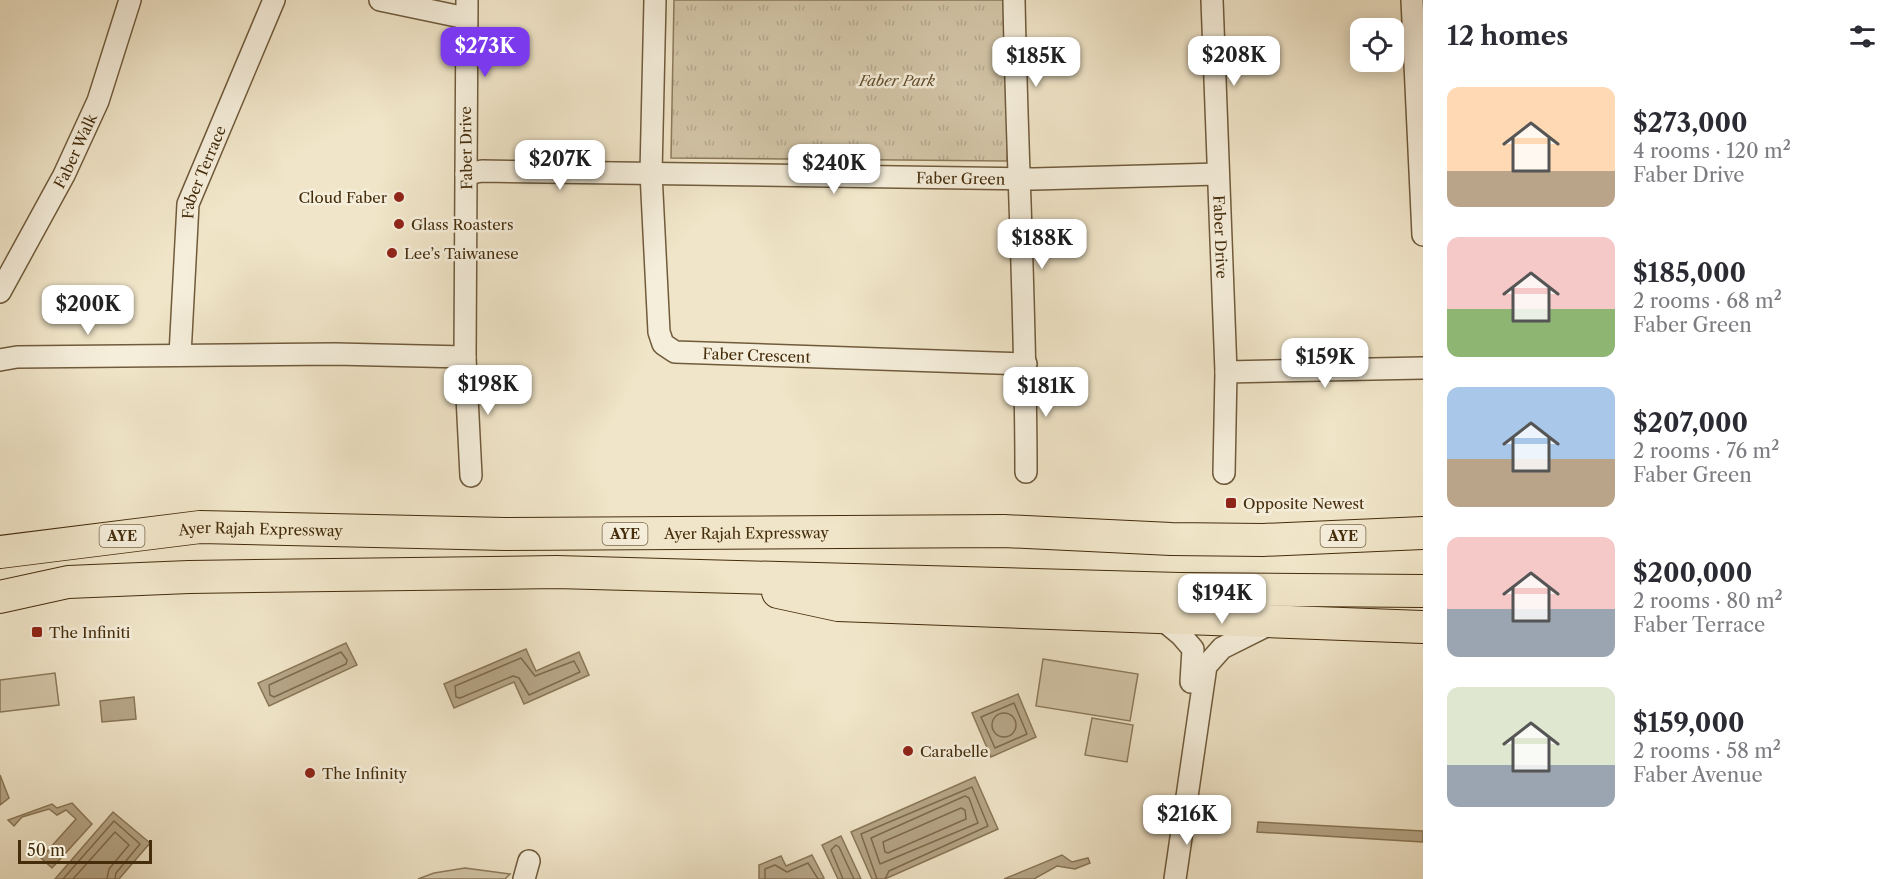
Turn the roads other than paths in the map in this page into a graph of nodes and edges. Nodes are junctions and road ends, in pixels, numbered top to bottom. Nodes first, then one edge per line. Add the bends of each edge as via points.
1 (130, 0) edge
2 (274, 0) edge
3 (380, 0) edge
4 (655, 0) edge
5 (1014, 0) edge
6 (1212, 0) edge
7 (1412, 0) edge
8 (466, 9) edge
9 (651, 172) junction
10 (466, 174) junction
11 (1218, 174) junction
12 (1018, 177) junction
13 (1423, 235) edge
14 (0, 292) edge
15 (180, 354) junction
16 (465, 357) junction
17 (0, 360) edge
18 (1026, 364) junction
19 (1423, 368) edge
20 (1226, 372) junction
21 (1026, 471) dead end
22 (1224, 473) dead end
23 (471, 476) dead end
24 (1423, 533) edge
25 (0, 552) edge
26 (703, 576) junction
27 (1423, 591) edge
28 (0, 597) edge
29 (1158, 616) junction
30 (1274, 623) junction
31 (1423, 627) edge
32 (1162, 879) edge
33 (1175, 879) edge

1 - 14 street, Faber Walk via 98,101 64,175
2 - 15 street, Faber Terrace via 188,204
3 - 8 street
4 - 9 street
5 - 12 street, Faber Green
6 - 11 street, Faber Drive
7 - 13 street
8 - 10 street, Faber Drive
9 - 10 street, Faber Green
9 - 12 street, Faber Green
9 - 18 street, Faber Crescent via 659,332 663,344 675,352
10 - 16 street, Faber Drive
11 - 12 street, Faber Green
11 - 20 street, Faber Drive
12 - 18 street
15 - 16 street
15 - 17 street
16 - 23 street, Faber Drive
18 - 21 street
19 - 20 street
20 - 22 street, Faber Drive
24 - 25 highway, Ayer Rajah Expressway / AYE via 1263,540 1004,531 505,534 201,527
26 - 27 highway via 1180,589
26 - 28 highway via 556,572 189,577 68,582
26 - 29 highway via 838,605
29 - 30 highway
29 - 32 street via 1181,635 1194,654
30 - 31 highway
30 - 33 street via 1222,648 1206,666

